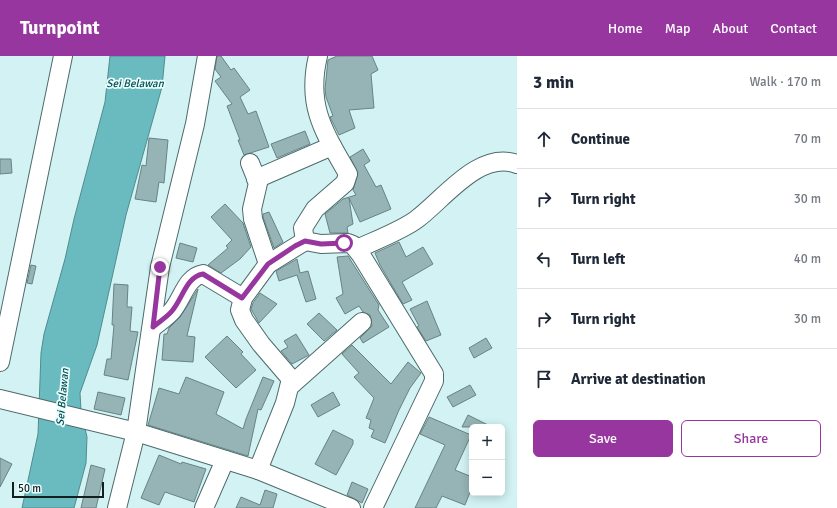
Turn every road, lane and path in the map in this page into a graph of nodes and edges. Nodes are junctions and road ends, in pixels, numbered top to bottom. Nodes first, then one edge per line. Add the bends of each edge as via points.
1 (63, 56) edge
2 (207, 56) edge
3 (318, 56) edge
4 (332, 146) junction
5 (517, 164) edge
6 (305, 241) junction
7 (357, 249) junction
8 (268, 264) junction
9 (242, 298) junction
10 (362, 322) dead end
11 (153, 327) junction
12 (0, 362) edge
13 (290, 386) junction
14 (0, 398) edge
15 (130, 430) junction
16 (225, 460) junction
17 (258, 470) junction
18 (117, 508) edge
19 (204, 508) edge
20 (351, 508) edge
21 (373, 508) edge

1 - 12 street
2 - 11 street via 195,124 160,267
3 - 4 street via 313,96 324,133
4 - 6 street via 348,174 347,178 345,183 315,208 303,228
4 - 8 street via 253,171 257,190 252,208 253,219
5 - 7 street via 488,164 472,172 416,220
6 - 7 street via 321,244 348,243
6 - 8 street
7 - 21 street via 434,374 434,381
8 - 9 street
9 - 11 street via 203,274 196,275 188,283 171,312
9 - 13 street via 240,310 244,320 288,374 291,379
10 - 13 street
11 - 15 street
13 - 17 street
14 - 15 street
15 - 16 street
15 - 18 street
16 - 17 street
16 - 19 street
17 - 20 street

